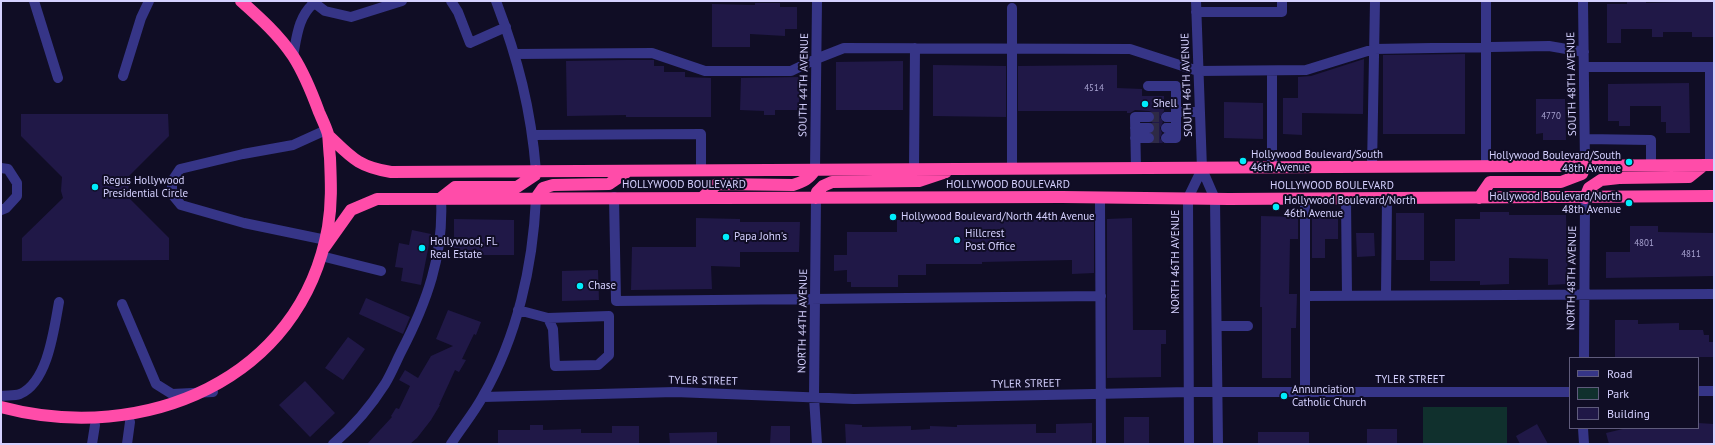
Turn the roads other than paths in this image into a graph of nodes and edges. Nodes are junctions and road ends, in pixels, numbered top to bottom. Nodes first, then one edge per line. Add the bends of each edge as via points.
1 (241, 1) edge
2 (401, 1) edge
3 (451, 1) edge
4 (496, 1) edge
5 (817, 1) edge
6 (1196, 1) edge
7 (1282, 1) edge
8 (1375, 1) edge
9 (1486, 1) edge
10 (1583, 1) edge
11 (313, 2) edge
12 (35, 3) edge
13 (148, 3) edge
14 (1012, 8) dead end
15 (1196, 12) junction
16 (506, 27) junction
17 (1487, 47) junction
18 (915, 48) junction
19 (1012, 48) junction
20 (1374, 49) junction
21 (1584, 52) junction
22 (515, 54) junction
23 (293, 56) junction
24 (816, 59) junction
25 (1584, 67) junction
26 (1712, 67) edge
27 (1198, 71) junction
28 (1272, 71) junction
29 (123, 76) dead end
30 (58, 78) dead end
31 (1148, 86) dead end
32 (1200, 112) junction
33 (1173, 116) junction
34 (327, 133) junction
35 (1135, 133) junction
36 (1166, 133) tunnel mouth
37 (533, 135) junction
38 (1712, 135) edge
39 (1585, 139) junction
40 (1709, 165) edge
41 (1486, 166) junction
42 (1585, 166) junction
43 (1651, 166) junction
44 (1372, 167) junction
45 (1, 168) edge
46 (1202, 168) junction
47 (1272, 168) junction
48 (954, 169) junction
49 (1012, 169) junction
50 (1136, 169) junction
51 (701, 170) junction
52 (815, 170) junction
53 (914, 170) junction
54 (536, 171) junction
55 (628, 171) junction
56 (1714, 196) edge
57 (441, 198) junction
58 (536, 198) junction
59 (614, 198) junction
60 (702, 198) junction
61 (816, 198) junction
62 (1100, 198) junction
63 (1188, 198) junction
64 (1346, 198) junction
65 (1387, 198) junction
66 (1479, 198) junction
67 (1585, 198) junction
68 (1215, 199) junction
69 (1305, 199) junction
70 (1, 210) edge
71 (324, 248) junction
72 (381, 271) dead end
73 (1584, 294) junction
74 (1714, 294) edge
75 (1101, 296) junction
76 (1305, 296) junction
77 (1347, 296) junction
78 (1386, 296) junction
79 (816, 299) junction
80 (59, 302) dead end
81 (122, 304) dead end
82 (518, 310) junction
83 (548, 318) junction
84 (1217, 326) junction
85 (1248, 326) dead end
86 (1584, 357) edge
87 (1699, 391) edge
88 (1714, 391) edge
89 (214, 392) junction
90 (1188, 392) junction
91 (1217, 392) junction
92 (1305, 392) junction
93 (1569, 392) edge
94 (1101, 394) junction
95 (1, 396) edge
96 (483, 397) junction
97 (814, 397) junction
98 (1, 407) edge
99 (130, 422) junction
100 (95, 425) junction
101 (1583, 429) edge
102 (92, 444) edge
103 (127, 444) edge
104 (333, 444) edge
105 (451, 444) edge
106 (817, 444) edge
107 (1101, 444) edge
108 (1189, 444) edge
109 (1218, 444) edge
110 (1584, 444) edge

1 - 23 highway, HOLLYWOOD BOULEVARD via 268,25
2 - 11 street via 351,17 324,11
3 - 16 street via 470,42
4 - 16 street
5 - 24 street, SOUTH 44TH AVENUE
6 - 15 street, SOUTH 46TH AVENUE
7 - 15 street via 1282,12
8 - 20 street
9 - 17 street
10 - 21 street, SOUTH 48TH AVENUE
11 - 23 street via 302,16
12 - 30 street
13 - 29 street
14 - 19 street
15 - 27 street, SOUTH 46TH AVENUE
16 - 22 street
17 - 20 street
17 - 21 street via 1549,46
17 - 41 street
18 - 19 street
18 - 24 street via 844,48
18 - 53 street
19 - 27 street via 1130,48
19 - 49 street
20 - 28 street via 1306,70
20 - 44 street
21 - 25 street, SOUTH 48TH AVENUE
22 - 24 street via 652,53 705,71 791,71
22 - 37 street
23 - 34 highway, HOLLYWOOD BOULEVARD via 312,92
24 - 52 street, SOUTH 44TH AVENUE
25 - 26 street
25 - 39 street, SOUTH 48TH AVENUE
26 - 38 street
27 - 28 street
27 - 32 street, SOUTH 46TH AVENUE
28 - 47 street
31 - 33 street via 1176,86
32 - 33 street
32 - 46 street, SOUTH 46TH AVENUE
33 - 36 street via 1176,138
34 - 54 highway, HOLLYWOOD BOULEVARD via 354,161 376,170
34 - 71 highway, HOLLYWOOD BOULEVARD via 332,187
34 - 71 street via 293,145 180,169 172,181 172,194 181,206
35 - 35 street via 1135,117 1149,128
35 - 50 street
37 - 51 street via 701,134
37 - 54 street
38 - 40 street
39 - 42 street, SOUTH 48TH AVENUE
39 - 43 street via 1651,140
40 - 43 highway, HOLLYWOOD BOULEVARD
40 - 67 highway via 1689,177 1601,180 1589,188
41 - 42 highway, HOLLYWOOD BOULEVARD
41 - 44 highway, HOLLYWOOD BOULEVARD
42 - 43 highway, HOLLYWOOD BOULEVARD
42 - 66 highway via 1582,174 1561,182 1490,182
44 - 47 highway, HOLLYWOOD BOULEVARD
45 - 70 street via 8,169 17,183 17,196
46 - 47 highway, HOLLYWOOD BOULEVARD
46 - 50 highway, HOLLYWOOD BOULEVARD
46 - 63 street, NORTH 46TH AVENUE
46 - 68 street
48 - 49 highway, HOLLYWOOD BOULEVARD
48 - 53 highway, HOLLYWOOD BOULEVARD
48 - 61 highway via 919,182 832,182 823,186 817,192
49 - 50 highway, HOLLYWOOD BOULEVARD
51 - 52 highway, HOLLYWOOD BOULEVARD
51 - 55 highway, HOLLYWOOD BOULEVARD
52 - 53 highway, HOLLYWOOD BOULEVARD
52 - 60 highway via 803,182 793,185 716,184
54 - 55 highway, HOLLYWOOD BOULEVARD
54 - 57 highway via 535,175 517,187 455,187
55 - 58 highway via 609,184 553,185 543,188
56 - 67 highway, HOLLYWOOD BOULEVARD
57 - 58 highway, HOLLYWOOD BOULEVARD
57 - 71 highway, HOLLYWOOD BOULEVARD via 377,199 350,210
57 - 104 street via 439,249 429,289 414,328 385,384 361,415
58 - 59 highway, HOLLYWOOD BOULEVARD
58 - 82 street via 535,230
59 - 60 highway, HOLLYWOOD BOULEVARD
59 - 79 street via 616,301
60 - 61 highway, HOLLYWOOD BOULEVARD
61 - 62 highway, HOLLYWOOD BOULEVARD
61 - 79 street, NORTH 44TH AVENUE
62 - 63 highway, HOLLYWOOD BOULEVARD
62 - 75 street
63 - 68 highway, HOLLYWOOD BOULEVARD
63 - 90 street, NORTH 46TH AVENUE
64 - 65 highway, HOLLYWOOD BOULEVARD
64 - 69 highway, HOLLYWOOD BOULEVARD
64 - 77 street
65 - 66 highway, HOLLYWOOD BOULEVARD
65 - 78 street
66 - 67 highway, HOLLYWOOD BOULEVARD
67 - 73 street, NORTH 48TH AVENUE
68 - 69 highway, HOLLYWOOD BOULEVARD
68 - 84 street
69 - 76 street
71 - 72 street
71 - 89 highway, HOLLYWOOD BOULEVARD via 312,284 294,317 275,342 250,367
73 - 74 street
73 - 78 street
73 - 86 street, NORTH 48TH AVENUE
75 - 79 street
75 - 94 street
76 - 77 street
76 - 92 street
77 - 78 street
79 - 97 street, NORTH 44TH AVENUE
80 - 95 street via 52,337 40,375 33,385 19,394
81 - 89 street via 156,384 172,394
82 - 83 street
82 - 96 street via 498,366
83 - 83 street via 609,316 609,355 598,365 555,366 553,329
84 - 85 street
84 - 91 street
87 - 88 street
89 - 99 highway, HOLLYWOOD BOULEVARD via 196,402 158,416
90 - 91 street, TYLER STREET
90 - 94 street, TYLER STREET
90 - 108 street, NORTH 46TH AVENUE
91 - 92 street, TYLER STREET
91 - 109 street
92 - 93 street, TYLER STREET
94 - 97 street, TYLER STREET via 854,399
94 - 107 street
96 - 97 street, TYLER STREET via 688,392
96 - 105 street
97 - 106 street, NORTH 44TH AVENUE
98 - 100 highway, HOLLYWOOD BOULEVARD via 51,422
99 - 100 highway, HOLLYWOOD BOULEVARD
99 - 103 street
100 - 102 street
101 - 110 street

